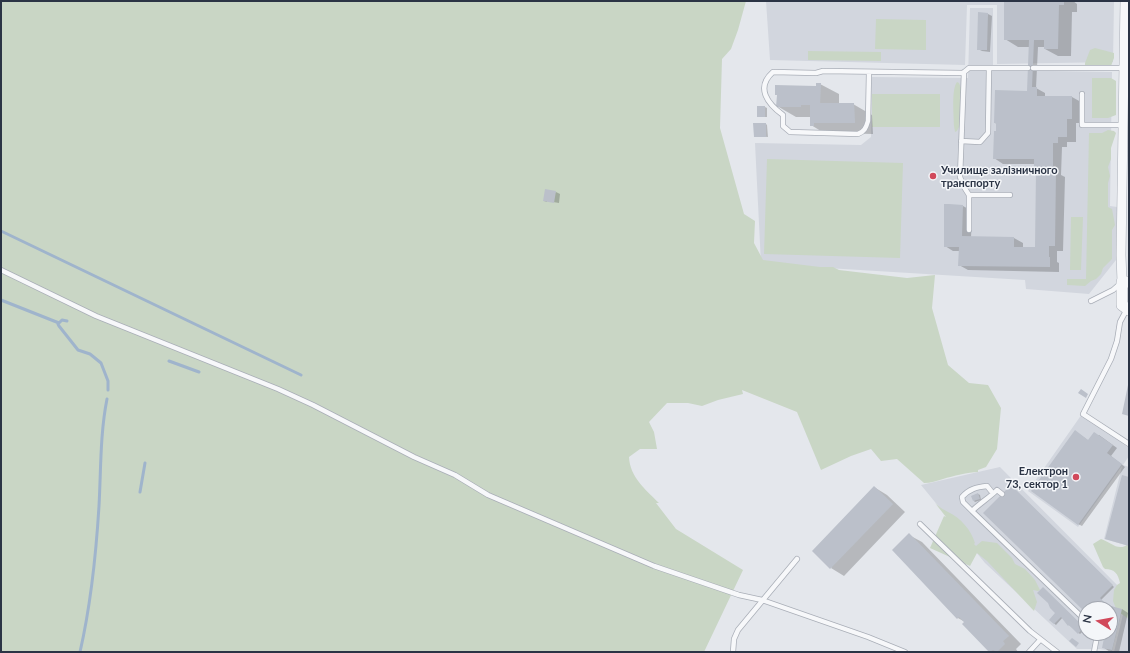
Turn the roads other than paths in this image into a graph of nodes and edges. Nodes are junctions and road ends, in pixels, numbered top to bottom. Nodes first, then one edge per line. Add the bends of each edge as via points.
1 (1125, 1) edge
2 (989, 68) junction
3 (1124, 68) junction
4 (869, 72) junction
5 (964, 72) junction
6 (1082, 94) dead end
7 (1123, 125) junction
8 (961, 141) junction
9 (969, 195) junction
10 (1010, 195) dead end
11 (1125, 201) edge
12 (969, 230) dead end
13 (1, 270) edge
14 (1126, 282) edge
15 (1091, 301) dead end
16 (1128, 310) edge
17 (1129, 444) edge
18 (991, 491) dead end
19 (1002, 494) dead end
20 (972, 511) junction
21 (920, 524) dead end
22 (797, 559) dead end
23 (763, 600) junction
24 (1078, 612) edge
25 (1040, 640) junction
26 (1096, 641) edge
27 (733, 652) edge
28 (905, 652) edge
29 (1029, 652) edge
30 (1057, 652) edge
31 (1094, 652) edge

1 - 3 street
2 - 3 lane
2 - 5 lane via 969,68
2 - 8 lane via 988,133 980,142
3 - 7 street
4 - 4 lane via 773,72 766,83 765,93 768,101 783,115 783,126 790,132 858,134 863,132 868,121
4 - 5 lane
5 - 8 lane
6 - 7 lane via 1082,125
7 - 11 street
8 - 9 lane via 960,177
9 - 10 lane
9 - 12 lane
11 - 14 street via 1121,255
13 - 23 lane via 96,316 313,405 414,457 456,475 488,495 670,572 739,595
14 - 15 lane
14 - 16 street via 1122,305
16 - 17 lane via 1120,322 1111,359 1083,414
18 - 20 lane via 987,486 966,492 962,497 963,502
19 - 20 lane via 997,490
20 - 24 lane
21 - 25 lane
22 - 23 lane
23 - 27 lane via 738,630
23 - 28 lane
25 - 29 lane
25 - 30 lane
26 - 31 lane

